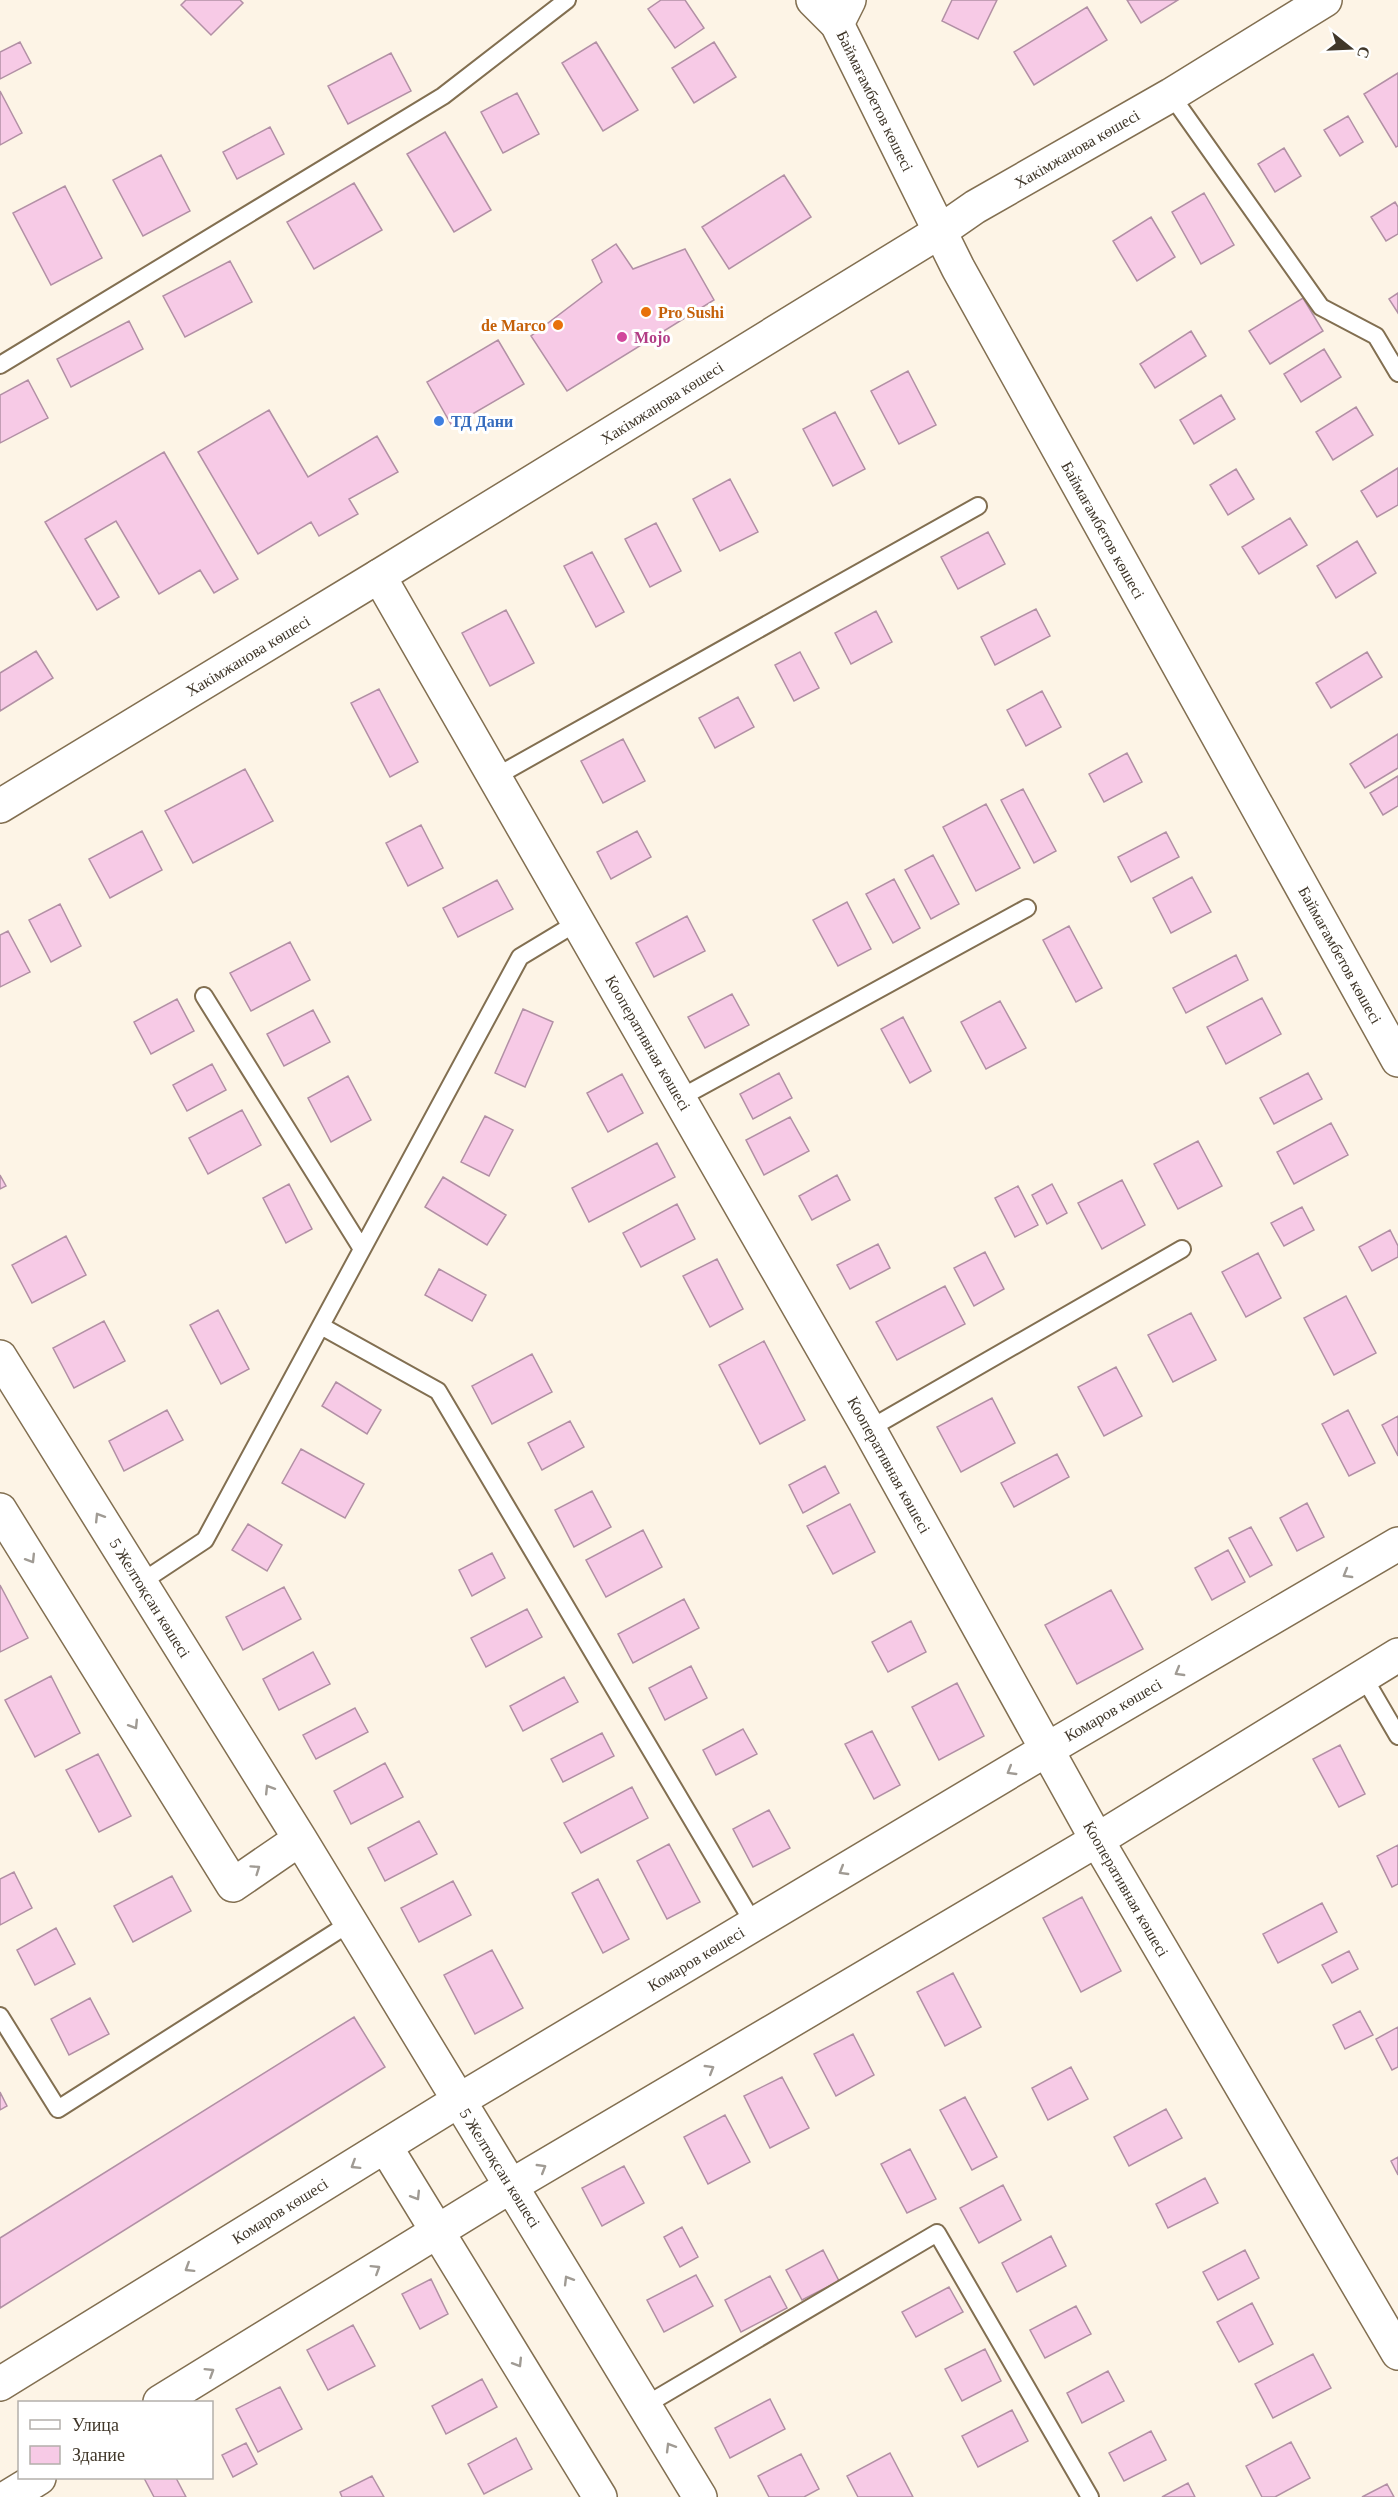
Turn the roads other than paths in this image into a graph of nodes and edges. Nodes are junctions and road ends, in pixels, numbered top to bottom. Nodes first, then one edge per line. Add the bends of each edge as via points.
1 (567, 0) edge
2 (813, 0) edge
3 (1325, 0) edge
4 (843, 12) edge
5 (1171, 95) junction
6 (939, 232) junction
7 (0, 365) edge
8 (1398, 373) edge
9 (978, 506) dead end
10 (379, 576) junction
11 (495, 777) junction
12 (0, 806) edge
13 (1027, 908) dead end
14 (578, 922) junction
15 (204, 996) dead end
16 (1398, 1060) edge
17 (680, 1098) junction
18 (362, 1249) junction
19 (1182, 1249) dead end
20 (321, 1326) junction
21 (0, 1357) edge
22 (869, 1429) junction
23 (0, 1510) edge
24 (1398, 1544) edge
25 (140, 1582) junction
26 (1398, 1654) edge
27 (1363, 1676) junction
28 (1398, 1736) edge
29 (1046, 1750) junction
30 (300, 1839) junction
31 (1097, 1840) junction
32 (351, 1923) junction
33 (754, 1924) junction
34 (0, 2016) edge
35 (458, 2101) junction
36 (385, 2146) junction
37 (511, 2186) junction
38 (437, 2231) junction
39 (1398, 2354) edge
40 (0, 2383) edge
41 (163, 2401) edge
42 (644, 2406) junction
43 (37, 2479) edge
44 (8, 2497) edge
45 (600, 2497) edge
46 (700, 2497) edge
47 (1090, 2497) edge

1 - 7 lane via 443,96
2 - 4 street, Баймағамбетов көшесі
3 - 5 street, Хакімжанова көшесі
4 - 6 street, Баймағамбетов көшесі
5 - 6 street, Хакімжанова көшесі via 975,207
5 - 8 lane via 1321,307 1376,336
6 - 10 street, Хакімжанова көшесі
6 - 16 street, Баймағамбетов көшесі
9 - 11 lane
10 - 11 street, Кооперативная көшесі
10 - 12 street, Хакімжанова көшесі
11 - 14 street, Кооперативная көшесі
13 - 17 lane
14 - 17 street, Кооперативная көшесі
14 - 18 lane via 520,957
15 - 18 lane
17 - 22 street, Кооперативная көшесі
18 - 20 lane
19 - 22 lane
20 - 25 lane via 205,1540
20 - 33 lane via 438,1391
25 -> 21 street, 5 Желтоқсан көшесі
22 - 29 street, Кооперативная көшесі
23 -> 30 street via 234,1885
24 -> 29 street, Комаров көшесі
30 -> 25 street, 5 Желтоқсан көшесі
26 - 27 street
27 - 28 lane
27 - 31 street
29 - 31 street, Кооперативная көшесі
29 -> 33 street, Комаров көшесі
30 - 32 street, 5 Желтоқсан көшесі
37 -> 31 street
31 - 39 street, Кооперативная көшесі
32 - 34 lane via 58,2109
32 - 35 street, 5 Желтоқсан көшесі
33 - 35 street, Комаров көшесі
35 - 36 street, Комаров көшесі
35 - 37 street, 5 Желтоқсан көшесі
36 -> 38 street
36 -> 40 street, Комаров көшесі
37 - 38 street
42 -> 37 street, 5 Желтоқсан көшесі
41 -> 38 street
38 -> 45 street
46 -> 42 street, 5 Желтоқсан көшесі
42 - 47 lane via 937,2234
43 - 44 street

